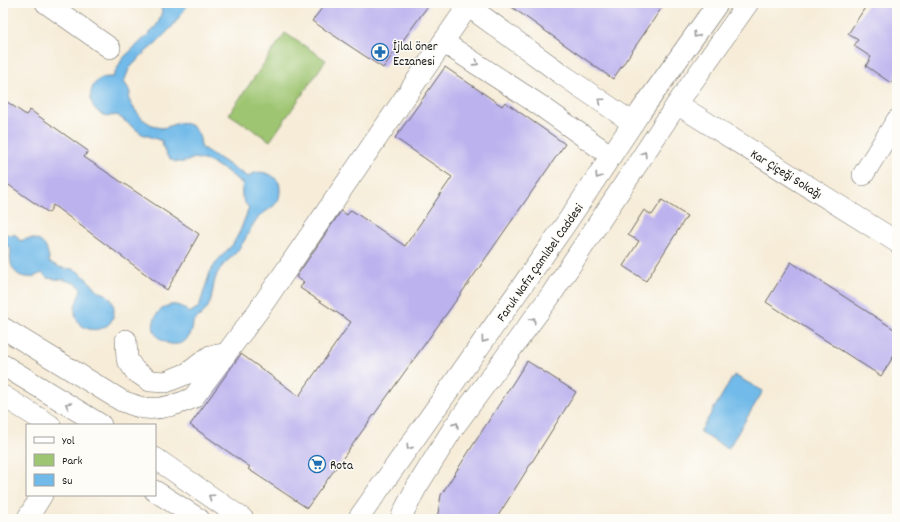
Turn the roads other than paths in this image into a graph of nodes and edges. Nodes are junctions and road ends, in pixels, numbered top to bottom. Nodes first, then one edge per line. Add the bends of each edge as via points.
1 (46, 3) edge
2 (718, 3) edge
3 (748, 3) edge
4 (469, 4) edge
5 (443, 42) junction
6 (110, 48) dead end
7 (669, 72) junction
8 (689, 86) junction
9 (671, 113) junction
10 (639, 115) junction
11 (897, 120) edge
12 (611, 156) junction
13 (863, 175) dead end
14 (897, 242) edge
15 (3, 328) edge
16 (126, 340) dead end
17 (226, 354) junction
18 (3, 365) edge
19 (3, 396) edge
20 (48, 424) edge
21 (99, 424) edge
22 (156, 459) edge
23 (156, 492) edge
24 (41, 496) edge
25 (27, 519) edge
26 (199, 519) edge
27 (243, 519) edge
28 (358, 519) edge
29 (401, 519) edge

1 - 6 street
2 -> 7 street, Faruk Nafız Çamlıbel Caddesi
3 - 8 street, Faruk Nafız Çamlıbel Caddesi
4 - 5 street
10 -> 4 street, Kar Çiçeği Sokağı via 560,73
5 -> 12 street via 541,106
5 - 17 street
7 - 8 street via 685,80
7 - 10 street, Faruk Nafız Çamlıbel Caddesi
8 - 9 street, Faruk Nafız Çamlıbel Caddesi
9 - 10 street, Kar Çiçeği Sokağı via 658,120 649,113
9 - 14 street, Kar Çiçeği Sokağı
29 -> 9 street, Faruk Nafız Çamlıbel Caddesi via 416,488 454,427 551,296
10 - 12 street, Faruk Nafız Çamlıbel Caddesi
11 - 13 street
12 -> 28 street, Faruk Nafız Çamlıbel Caddesi via 568,222
15 - 17 street via 122,401 143,408 162,408 193,398
16 - 17 street via 127,360 150,381 166,382 188,373 210,356
21 -> 18 street
19 - 20 street
27 -> 22 street
23 - 26 street
24 - 25 street

